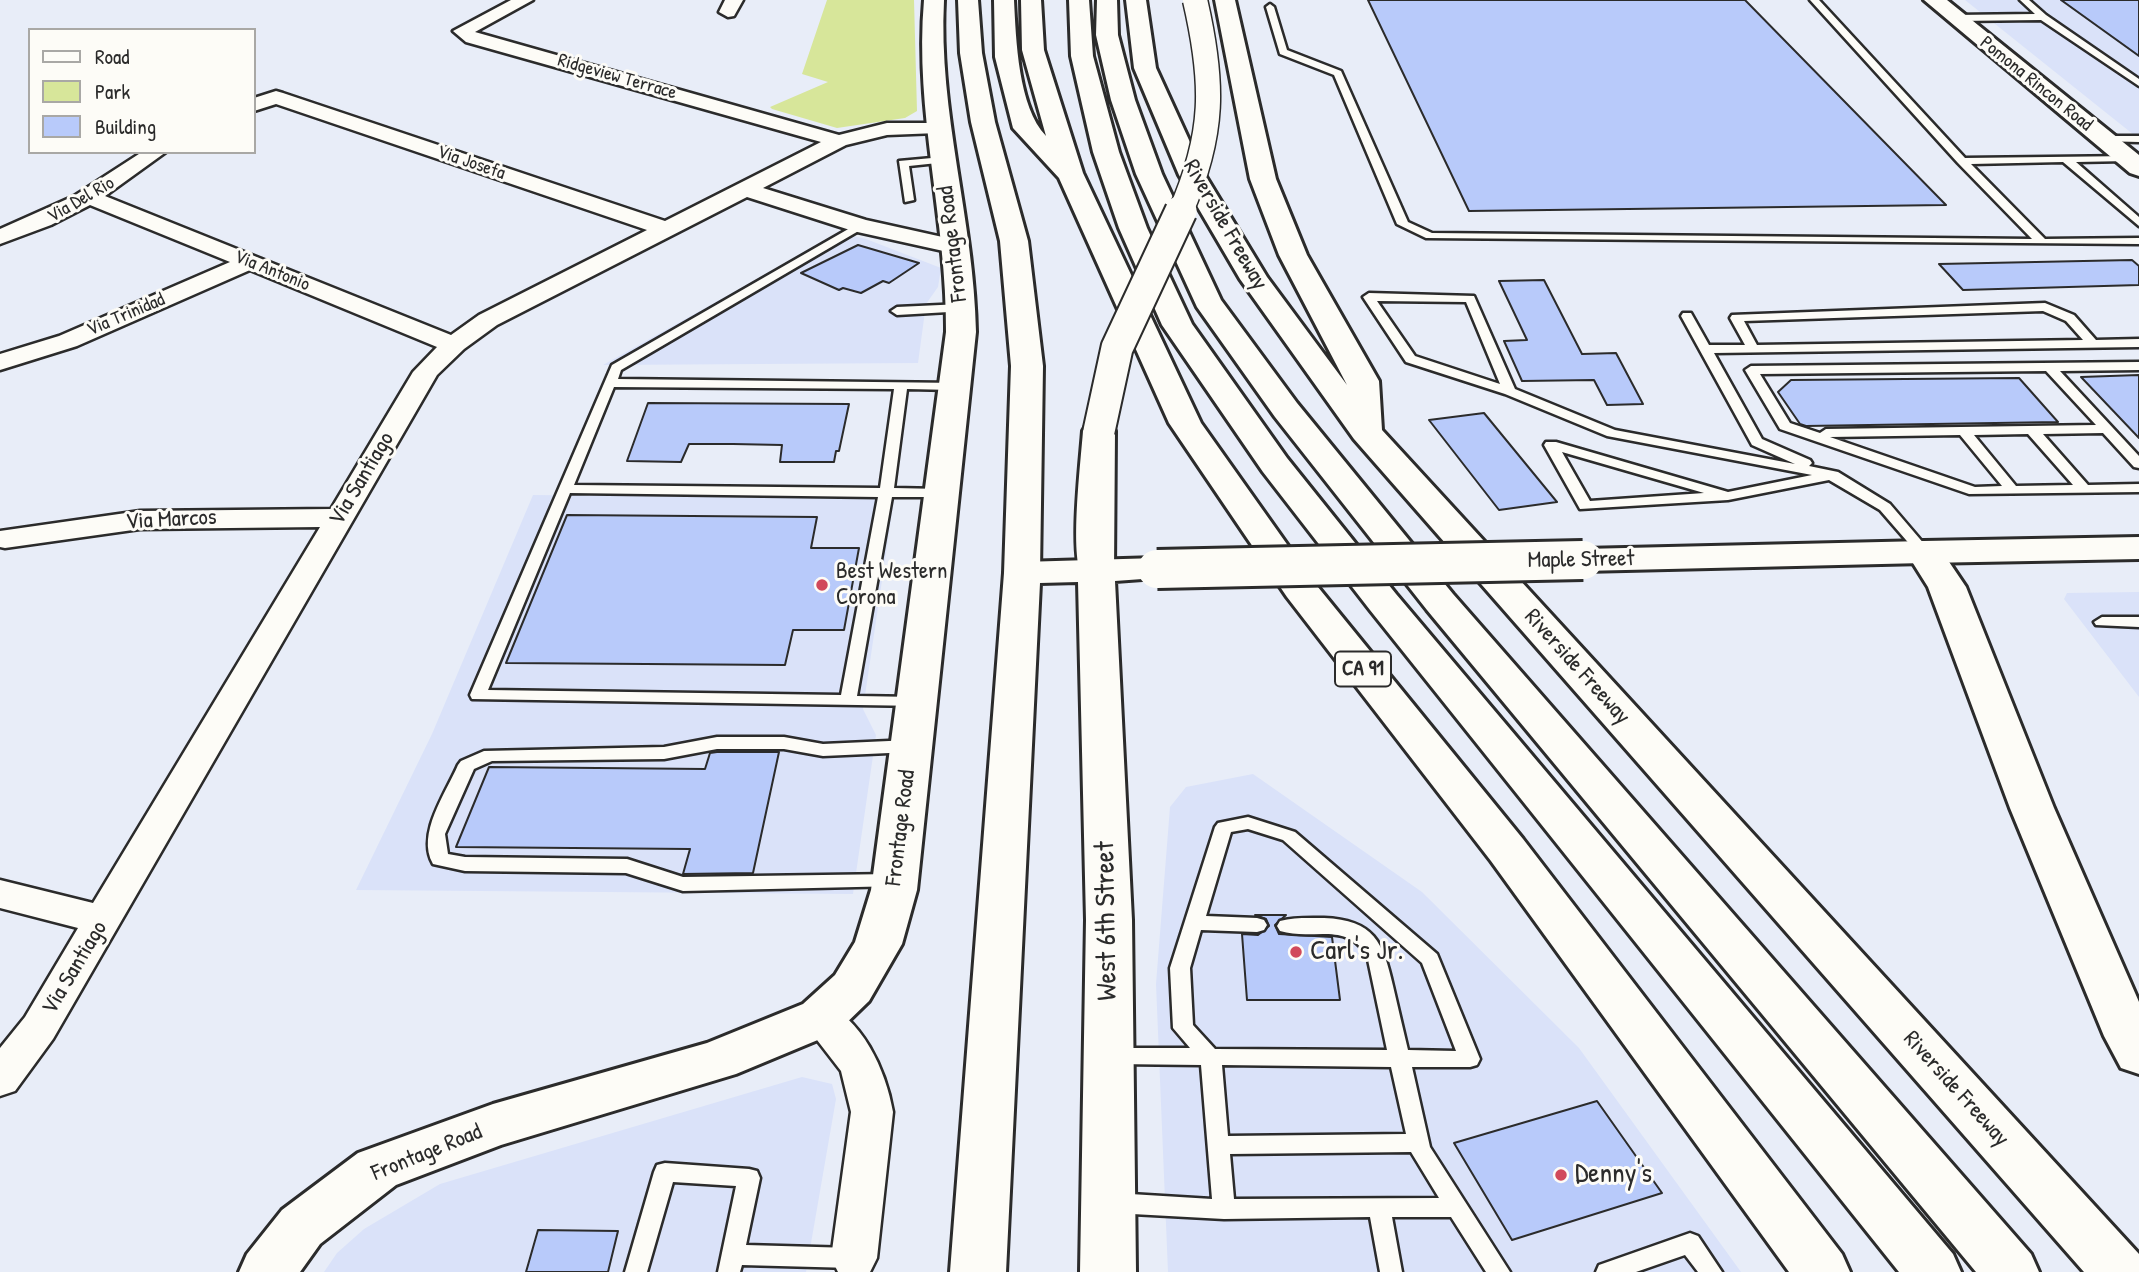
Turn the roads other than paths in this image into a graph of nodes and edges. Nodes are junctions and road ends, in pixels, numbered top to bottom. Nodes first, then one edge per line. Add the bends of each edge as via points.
1 (524, 0) edge
2 (933, 0) edge
3 (968, 0) edge
4 (1004, 0) edge
5 (1031, 0) edge
6 (1079, 0) edge
7 (1107, 0) edge
8 (1136, 0) edge
9 (1195, 0) edge
10 (1225, 0) edge
11 (1814, 0) edge
12 (1934, 0) edge
13 (2024, 0) edge
14 (1270, 7) dead end
15 (2043, 17) junction
16 (1956, 18) junction
17 (2139, 83) edge
18 (256, 104) edge
19 (938, 127) junction
20 (839, 141) junction
21 (900, 149) dead end
22 (153, 154) edge
23 (2135, 155) edge
24 (943, 160) junction
25 (2067, 160) junction
26 (1962, 161) junction
27 (903, 163) junction
28 (1070, 173) junction
29 (745, 189) junction
30 (91, 198) junction
31 (909, 200) dead end
32 (2139, 223) edge
33 (861, 226) junction
34 (666, 229) junction
35 (0, 237) edge
36 (2139, 241) edge
37 (2042, 242) junction
38 (957, 247) junction
39 (250, 262) junction
40 (962, 308) junction
41 (897, 311) dead end
42 (1687, 316) dead end
43 (2092, 343) junction
44 (2139, 343) edge
45 (452, 344) junction
46 (1753, 348) junction
47 (1706, 349) junction
48 (0, 362) edge
49 (2139, 366) edge
50 (2050, 367) junction
51 (609, 383) junction
52 (901, 386) junction
53 (954, 386) junction
54 (1510, 391) junction
55 (2106, 429) junction
56 (2032, 430) junction
57 (1964, 431) junction
58 (1366, 432) junction
59 (1814, 433) junction
60 (2139, 464) edge
61 (1833, 475) junction
62 (2139, 488) edge
63 (565, 489) junction
64 (2084, 489) junction
65 (2012, 490) junction
66 (886, 492) junction
67 (941, 492) junction
68 (1728, 496) junction
69 (338, 518) junction
70 (5, 539) dead end
71 (2139, 548) edge
72 (1924, 552) junction
73 (1096, 570) junction
74 (1022, 573) junction
75 (2102, 622) dead end
76 (2139, 622) edge
77 (848, 701) junction
78 (916, 702) junction
79 (911, 746) junction
80 (895, 881) junction
81 (0, 894) edge
82 (104, 920) junction
83 (1193, 923) junction
84 (1257, 925) dead end
85 (1287, 926) dead end
86 (820, 1018) junction
87 (2139, 1054) edge
88 (1108, 1056) junction
89 (1212, 1058) junction
90 (1399, 1058) junction
91 (0, 1079) edge
92 (1418, 1143) junction
93 (1218, 1145) junction
94 (1108, 1203) junction
95 (1457, 1207) junction
96 (1379, 1208) junction
97 (1224, 1209) junction
98 (854, 1258) joint
99 (731, 1264) edge
100 (267, 1272) edge
101 (636, 1272) edge
102 (978, 1272) edge
103 (1108, 1272) edge
104 (1391, 1272) edge
105 (1499, 1272) edge
106 (1607, 1272) edge
107 (1711, 1272) edge
108 (1822, 1272) edge
109 (1933, 1272) edge
110 (2011, 1272) edge
111 (2119, 1272) edge

1 - 20 street, Ridgeview Terrace via 462,31 472,38
2 - 19 main road, Frontage Road
3 - 74 main road via 983,122 1014,241 1027,366
4 - 28 main road via 1006,57 1025,128
5 - 28 main road, CA 91 via 1033,50
6 - 109 main road via 1082,56 1106,152 1133,228 1177,325 1275,465 1374,591
7 - 110 main road via 1107,35 1123,100 1149,174 1207,301 1286,410 1440,603
8 - 58 main road, Riverside Freeway via 1145,68 1192,175 1254,279
9 - 73 main road, West 6th Street, bridge via 1210,79 1210,107 1191,187 1118,347 1105,393 1099,431
10 - 58 main road via 1263,179 1293,255 1363,381
11 - 26 lane
12 - 16 main road, Pomona Rincon Road
13 - 15 lane
14 - 37 lane via 1283,52 1338,73 1403,225 1430,236
15 - 16 lane
15 - 17 lane
16 - 23 main road, Pomona Rincon Road via 2104,139
18 - 34 street, Via Josefa via 276,97
19 - 20 street, Via Santiago via 887,129
19 - 24 main road, Frontage Road
20 - 29 street, Via Santiago
21 - 27 lane
22 - 30 street, Via Del Rio
23 - 25 lane
24 - 27 lane
24 - 38 main road, Frontage Road
25 - 26 lane
25 - 32 lane
26 - 37 lane
27 - 31 lane
28 - 108 main road, CA 91 via 1185,423 1300,589 1507,850
29 - 33 street
29 - 34 street, Via Santiago
30 - 35 street, Via Del Rio via 58,216
30 - 39 street, Via Antonio
33 - 38 street
33 - 51 lane via 615,369
34 - 45 street, Via Santiago via 488,320
36 - 37 lane
38 - 40 main road, Frontage Road
39 - 45 street, Via Antonio
39 - 48 street, Via Trinidad via 68,341
40 - 41 lane
40 - 53 main road, Frontage Road
42 - 47 lane
43 - 44 lane
43 - 46 lane
43 - 46 lane via 2070,318 2045,307 1736,318
45 - 69 street, Via Santiago via 426,372
46 - 47 lane
47 - 61 lane via 1757,442
49 - 50 lane
50 - 55 lane
50 - 59 lane via 1751,370 1786,426
51 - 52 lane
51 - 63 lane
52 - 53 lane
52 - 66 lane
53 - 67 main road, Frontage Road
54 - 54 lane via 1470,299 1369,298 1410,359
54 - 61 lane via 1612,433
55 - 56 lane
55 - 60 lane
56 - 57 lane
56 - 64 lane
57 - 59 lane
57 - 65 lane
58 - 111 main road, Riverside Freeway
59 - 65 lane via 1974,491
61 - 68 lane
61 - 72 lane via 1885,507
62 - 64 lane
63 - 66 lane
63 - 77 lane via 478,695
64 - 65 lane
66 - 67 lane
66 - 77 lane
67 - 78 main road, Frontage Road
68 - 68 lane via 1585,506 1551,445 1614,463
69 - 70 street, Via Marcos via 140,520
69 - 82 street, Via Santiago
71 - 72 main road, Maple Street
72 - 73 main road, Maple Street, bridge
72 - 87 main road via 1947,587 2032,808
73 - 74 main road, Maple Street
73 - 88 main road, West 6th Street via 1109,920
74 - 102 main road
75 - 76 lane
77 - 78 lane
78 - 79 main road, Frontage Road
79 - 80 main road, Frontage Road
79 - 80 lane via 823,750 783,743 717,743 664,753 490,755 467,765 436,834 439,859 465,864 628,866 683,884
80 - 86 main road, Frontage Road via 878,944 852,988
81 - 82 street
82 - 91 street, Via Santiago via 39,1028
83 - 84 lane
83 - 89 lane via 1180,968 1183,1028
83 - 90 lane via 1224,827 1248,824 1289,836 1430,960 1470,1059
85 - 90 lane via 1343,926 1370,941
86 - 98 street via 854,1053 872,1112
86 - 100 main road, Frontage Road via 718,1060 493,1126 377,1169 301,1227
88 - 89 lane
88 - 94 main road, West 6th Street
89 - 90 lane
89 - 93 lane
90 - 92 lane
92 - 93 lane
92 - 95 lane
93 - 97 lane
94 - 97 lane
94 - 103 main road, West 6th Street
95 - 96 lane
95 - 105 lane
96 - 97 lane
96 - 104 lane
98 - 99 lane
99 - 101 lane via 749,1178 665,1172
106 - 107 lane via 1690,1243

